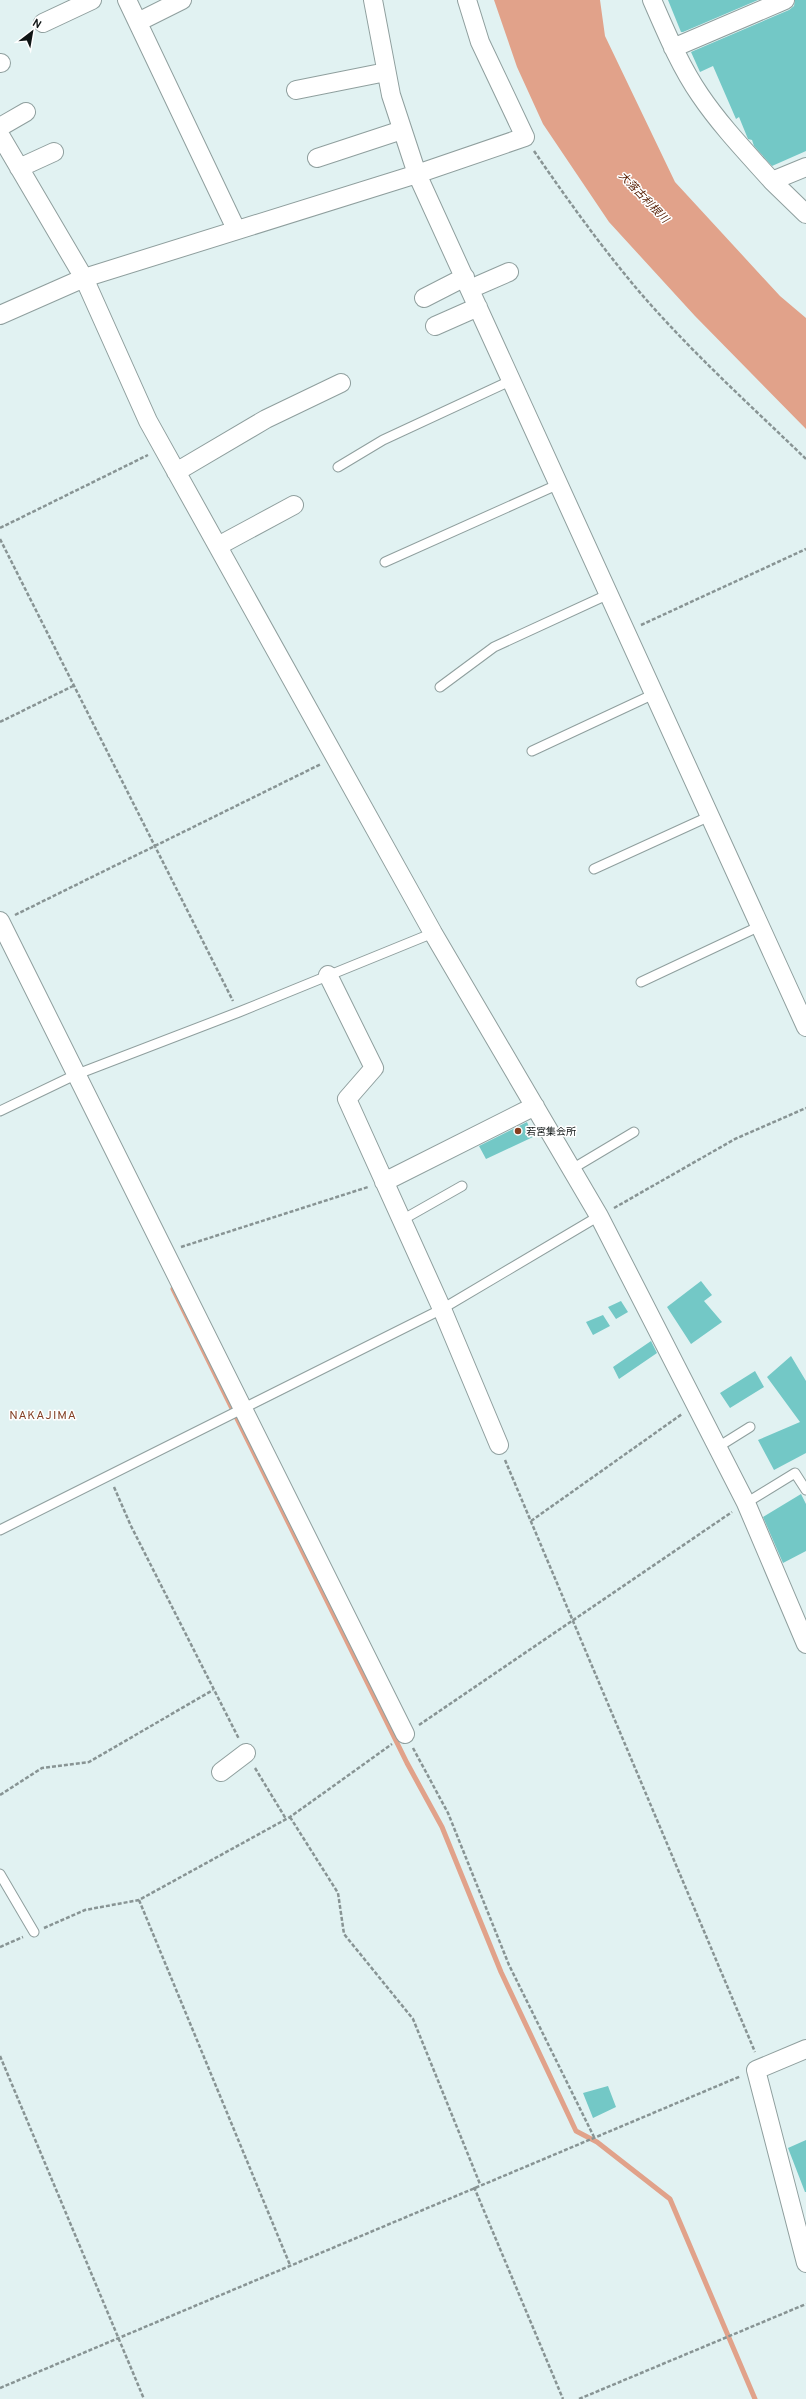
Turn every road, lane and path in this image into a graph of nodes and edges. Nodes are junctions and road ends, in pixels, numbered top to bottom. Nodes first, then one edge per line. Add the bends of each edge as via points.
1 (92, 0) edge
2 (127, 0) edge
3 (182, 0) edge
4 (373, 0) edge
5 (467, 0) edge
6 (652, 0) edge
7 (785, 0) edge
8 (138, 22) junction
9 (43, 23) dead end
10 (673, 48) junction
11 (386, 72) junction
12 (296, 90) dead end
13 (26, 112) dead end
14 (0, 127) edge
15 (402, 130) junction
16 (0, 135) edge
17 (525, 137) junction
18 (54, 152) dead end
19 (317, 158) dead end
20 (806, 167) edge
21 (19, 168) junction
22 (417, 174) junction
23 (772, 181) junction
24 (806, 214) edge
25 (236, 229) junction
26 (509, 272) dead end
27 (84, 278) junction
28 (467, 283) junction
29 (424, 298) dead end
30 (478, 307) junction
31 (0, 315) edge
32 (435, 326) dead end
33 (512, 380) junction
34 (341, 383) dead end
35 (163, 448) junction
36 (806, 459) edge
37 (338, 467) dead end
38 (176, 472) junction
39 (559, 484) junction
40 (294, 505) dead end
41 (0, 528) edge
42 (0, 539) edge
43 (218, 546) junction
44 (806, 549) edge
45 (385, 562) dead end
46 (609, 594) junction
47 (626, 632) junction
48 (73, 686) junction
49 (440, 687) dead end
50 (654, 694) junction
51 (0, 722) edge
52 (532, 751) dead end
53 (335, 757) junction
54 (710, 816) junction
55 (156, 848) junction
56 (594, 869) dead end
57 (0, 922) edge
58 (760, 926) junction
59 (433, 933) junction
60 (328, 975) junction
61 (642, 982) dead end
62 (239, 1012) junction
63 (806, 1027) edge
64 (75, 1075) junction
65 (535, 1106) junction
66 (806, 1108) edge
67 (0, 1111) edge
68 (634, 1132) dead end
69 (572, 1170) junction
70 (384, 1182) junction
71 (462, 1186) dead end
72 (599, 1216) junction
73 (402, 1220) junction
74 (165, 1252) junction
75 (442, 1309) junction
76 (696, 1404) junction
77 (243, 1409) junction
78 (750, 1427) dead end
79 (499, 1444) joint
80 (718, 1448) junction
81 (109, 1476) junction
82 (806, 1490) edge
83 (746, 1503) junction
84 (531, 1521) junction
85 (0, 1530) edge
86 (572, 1621) junction
87 (806, 1644) edge
88 (405, 1734) junction
89 (246, 1753) dead end
90 (221, 1772) dead end
91 (0, 1795) edge
92 (290, 1818) junction
93 (0, 1874) edge
94 (138, 1900) junction
95 (34, 1932) junction
96 (0, 1947) edge
97 (806, 2049) edge
98 (0, 2056) edge
99 (759, 2069) junction
100 (594, 2137) junction
101 (480, 2184) junction
102 (474, 2187) junction
103 (806, 2263) edge
104 (290, 2265) junction
105 (806, 2304) edge
106 (119, 2338) junction
107 (0, 2388) edge
108 (144, 2399) edge
109 (563, 2399) edge
110 (579, 2399) edge

1 - 9 street
2 - 8 street
3 - 8 street
4 - 11 street
5 - 17 street via 480,42
6 - 10 street
7 - 10 street
8 - 25 street
10 - 23 street via 704,100 728,133
11 - 12 street
11 - 15 street
13 - 14 street
15 - 19 street
15 - 22 street
16 - 21 street
17 - 22 street
17 - 36 path via 577,214 638,290 692,349
18 - 21 street
20 - 23 street
21 - 27 street
22 - 25 street
22 - 28 street
23 - 24 street
25 - 27 street
26 - 28 street
27 - 31 street
27 - 35 street via 148,422
28 - 29 street
28 - 30 street
30 - 32 street
30 - 33 street
33 - 37 lane via 383,440
33 - 39 street
34 - 38 street via 266,419
35 - 38 street
35 - 41 path
38 - 43 street
39 - 45 lane
39 - 46 street
40 - 43 street
42 - 48 path
43 - 53 street
44 - 47 path
46 - 47 street
46 - 49 lane via 494,647
47 - 50 street
48 - 51 path
48 - 55 path
50 - 52 lane
50 - 54 street
53 - 55 path
53 - 59 street
54 - 56 lane
54 - 58 street
55 - 57 path
55 - 62 path
57 - 64 street
58 - 61 lane
58 - 63 street
59 - 60 lane
59 - 65 street
60 - 62 lane
60 - 70 street via 374,1068 346,1099
62 - 64 lane
64 - 67 lane
64 - 74 street
65 - 69 street
65 - 70 street
66 - 72 path via 735,1139
68 - 69 lane
69 - 72 street
70 - 73 street
70 - 74 path
71 - 73 lane
72 - 75 lane
72 - 76 street
73 - 75 street
74 - 77 street
75 - 77 lane
75 - 79 street
76 - 80 street
76 - 84 path
77 - 81 lane
77 - 88 street
78 - 80 lane
79 - 84 path
80 - 83 street
81 - 85 lane
81 - 91 path via 131,1526 213,1690 89,1762 42,1768
82 - 83 lane via 796,1473
83 - 86 path
83 - 87 street
84 - 86 path
86 - 88 path
86 - 99 path
88 - 92 path
88 - 100 path via 448,1812 509,1965
89 - 90 street
92 - 94 path
92 - 101 path via 338,1894 344,1934 413,2019
93 - 95 lane
94 - 95 path via 85,1910
94 - 104 path
95 - 96 path
97 - 99 street
98 - 106 path
99 - 100 path
99 - 103 street
100 - 101 path
101 - 102 path
102 - 104 path
102 - 109 path
104 - 106 path
105 - 110 path
106 - 107 path
106 - 108 path

